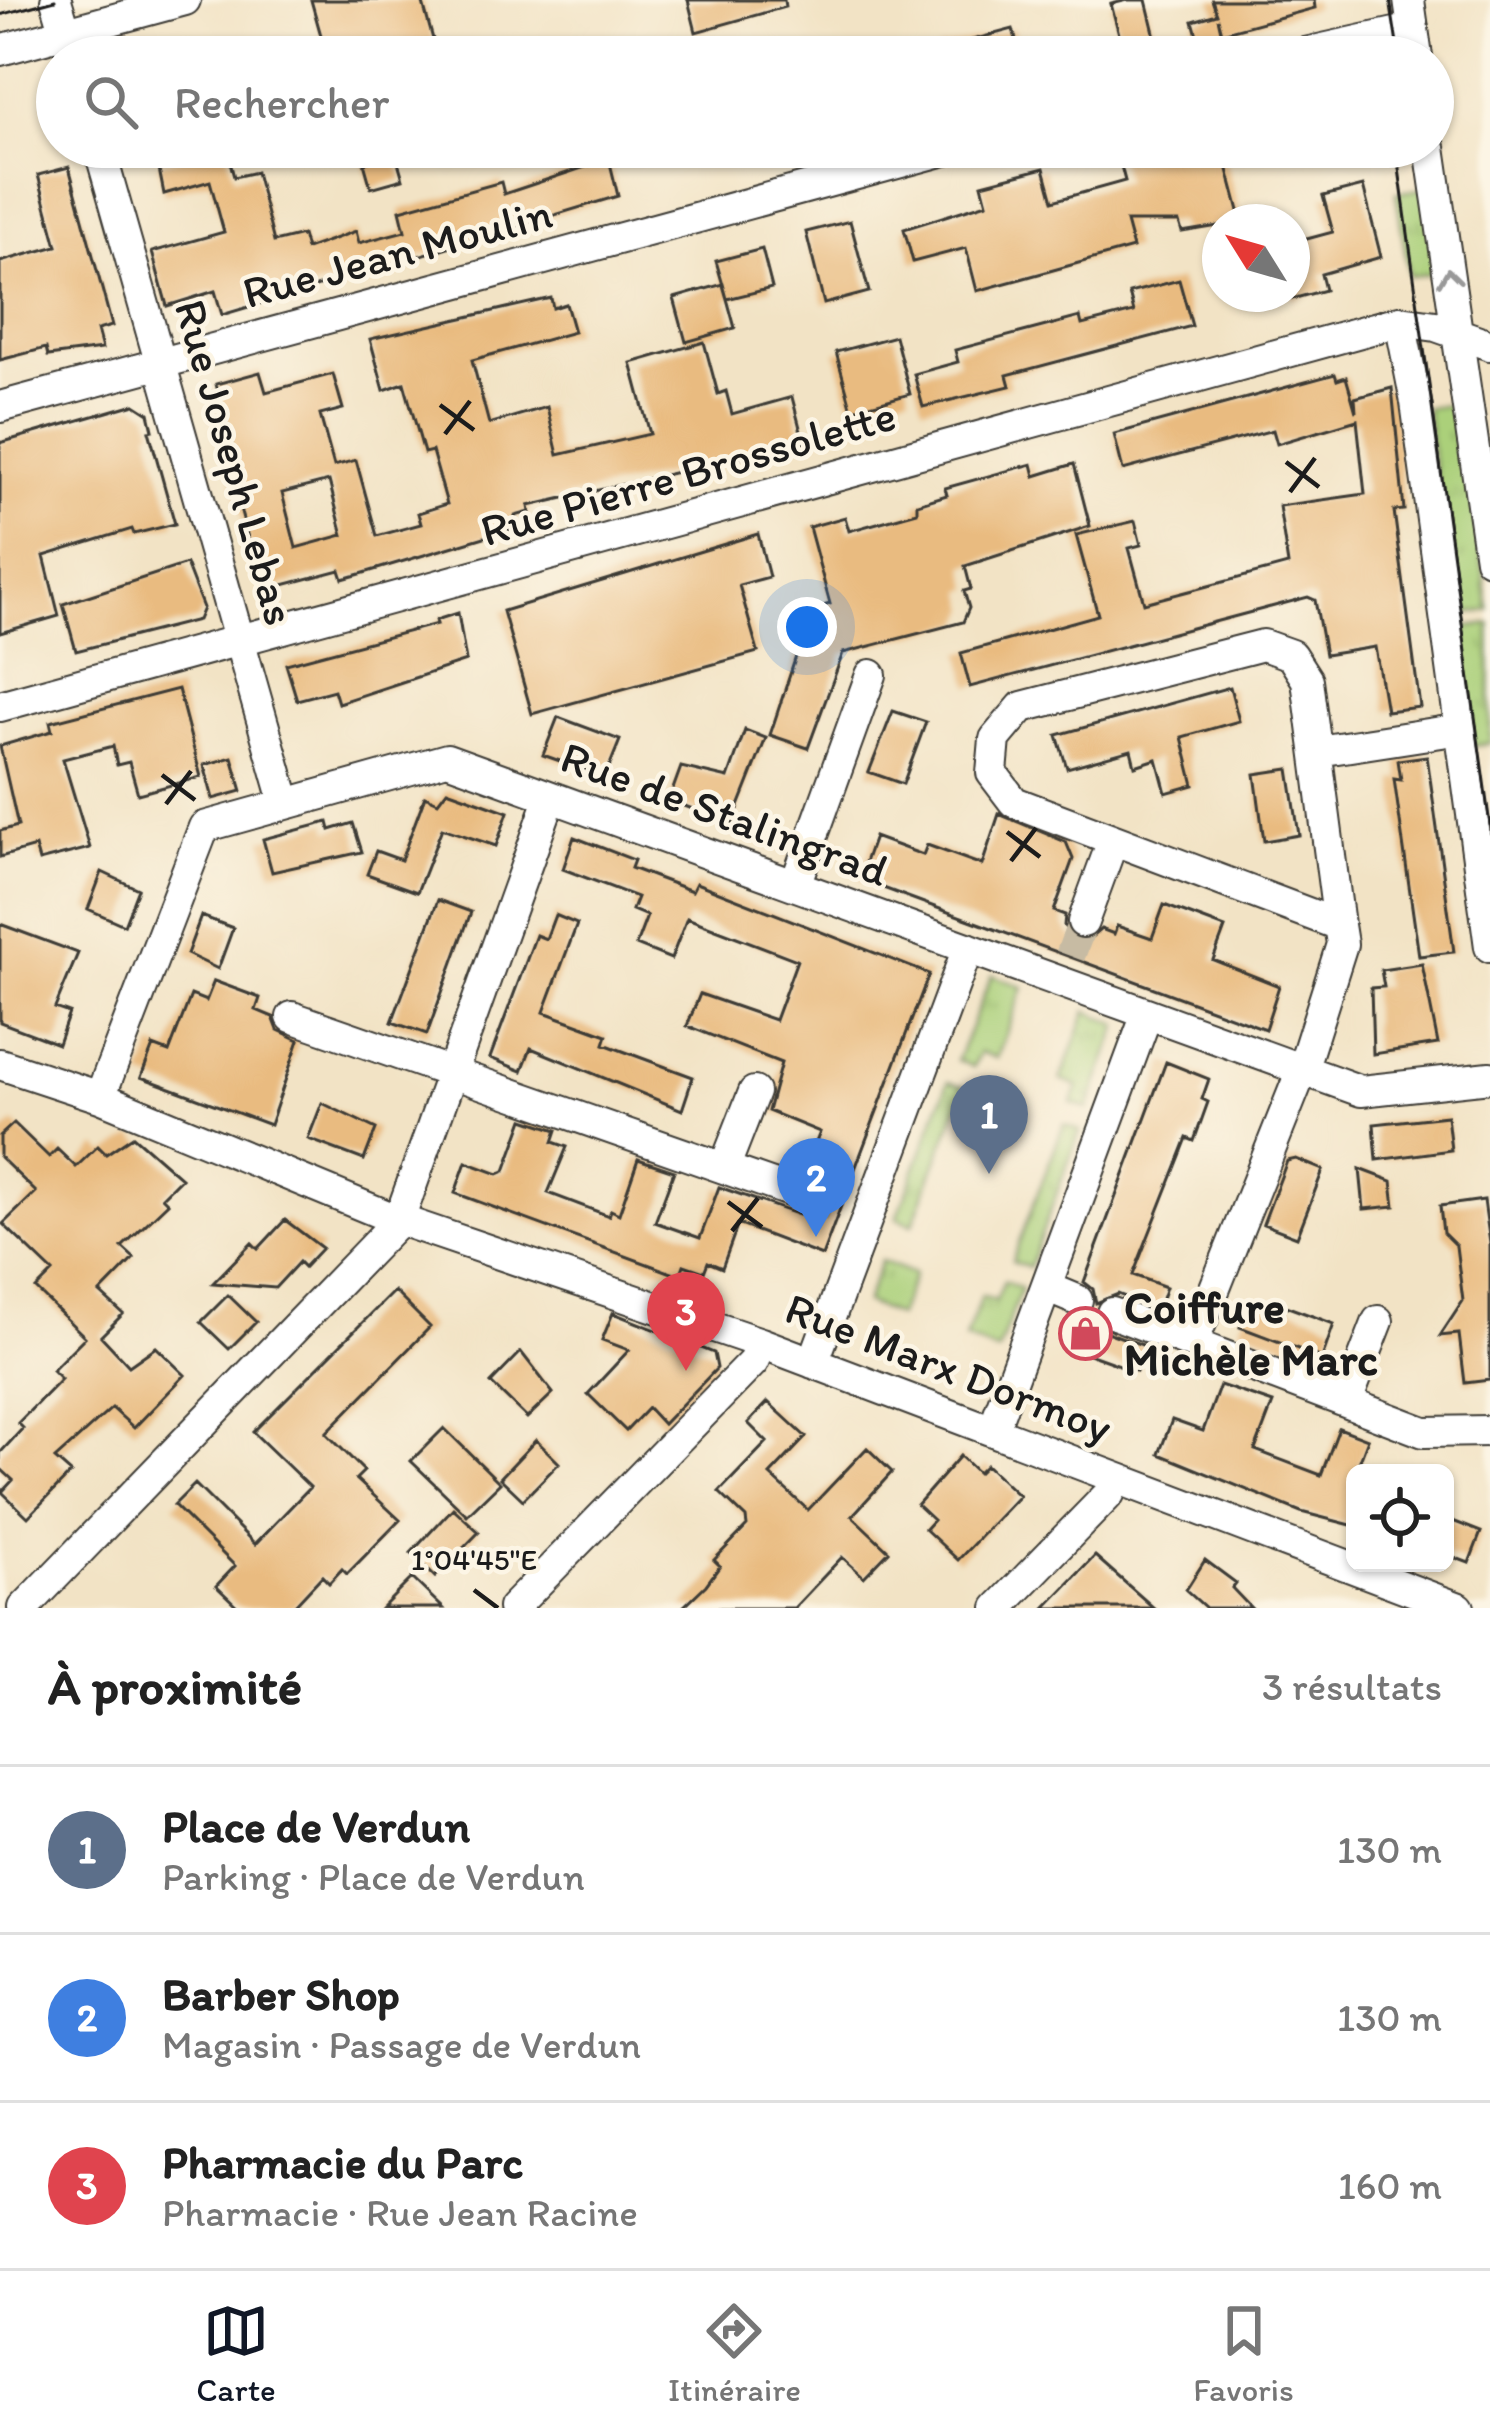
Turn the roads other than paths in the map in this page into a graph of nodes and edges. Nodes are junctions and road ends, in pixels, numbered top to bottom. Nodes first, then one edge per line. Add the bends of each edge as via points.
1 (56, 0) edge
2 (185, 0) edge
3 (1413, 29) edge
4 (66, 36) edge
5 (92, 36) edge
6 (1370, 36) edge
7 (36, 47) edge
8 (0, 50) edge
9 (105, 168) edge
10 (879, 168) edge
11 (1433, 168) edge
12 (1400, 321) junction
13 (1458, 332) junction
14 (1490, 345) edge
15 (162, 363) junction
16 (0, 406) edge
17 (1490, 559) edge
18 (240, 643) junction
19 (871, 675) dead end
20 (0, 706) edge
21 (1461, 729) junction
22 (1318, 751) junction
23 (550, 799) junction
24 (285, 801) junction
25 (1112, 843) junction
26 (795, 885) junction
27 (1083, 922) tunnel mouth
28 (1339, 925) junction
29 (1490, 947) edge
30 (968, 948) junction
31 (1147, 1014) junction
32 (292, 1017) dead end
33 (10, 1068) edge
34 (1302, 1070) junction
35 (451, 1075) junction
36 (1490, 1077) edge
37 (754, 1092) dead end
38 (0, 1096) edge
39 (100, 1097) junction
40 (725, 1166) junction
41 (803, 1196) tunnel mouth
42 (399, 1220) junction
43 (1046, 1287) junction
44 (1077, 1300) dead end
45 (1112, 1313) dead end
46 (1378, 1321) dead end
47 (760, 1343) junction
48 (1193, 1343) junction
49 (813, 1364) junction
50 (1346, 1401) junction
51 (993, 1430) junction
52 (1490, 1431) edge
53 (1116, 1478) junction
54 (24, 1608) edge
55 (512, 1608) edge
56 (998, 1608) edge
57 (1459, 1608) edge

1 - 4 street
2 - 5 street
3 - 6 street
7 - 8 street
9 - 15 street, Rue Joseph Lebas
10 - 15 street, Rue Jean Moulin
13 -> 11 street
12 - 13 street
12 - 18 street, Rue Pierre Brossolette
12 - 21 street
13 - 14 street
13 - 17 street
15 - 16 street, Rue Jean Moulin
15 - 18 street, Rue Joseph Lebas
18 - 20 street, Rue Pierre Brossolette
18 - 24 street, Rue Joseph Lebas
19 - 26 street
21 - 22 street
21 - 29 street
22 - 25 street via 1307,680 1291,655 1263,645 1022,707 995,739 992,773 1014,802
22 - 28 street
23 - 24 street, Rue de Stalingrad via 448,760
23 - 26 street, Rue de Stalingrad
23 - 35 street
24 - 39 street, Rue de Stalingrad via 203,827
25 - 27 street
25 - 28 street
26 - 30 street, Rue de Stalingrad
28 - 34 street via 1342,944
30 - 31 street, Rue de Stalingrad via 1065,970
30 - 49 street via 853,1215
31 - 34 street, Rue de Stalingrad
31 - 43 street
32 - 35 street
33 - 38 street
33 - 39 street, Rue Marx Dormoy
34 - 36 street, Rue de Stalingrad via 1361,1090
34 - 48 street
35 - 40 street
35 - 42 street
37 - 40 street
39 - 42 street, Rue Marx Dormoy
40 - 41 street
42 - 47 street, Rue Marx Dormoy
42 - 54 street
43 - 44 street
43 - 51 street
45 - 48 street
46 - 50 street
47 - 49 street, Rue Marx Dormoy
47 - 55 street via 753,1362
48 - 50 street
49 - 51 street, Rue Marx Dormoy
50 - 52 street via 1424,1432
51 - 53 street, Rue Marx Dormoy
53 - 56 street
53 - 57 street, Rue Marx Dormoy

